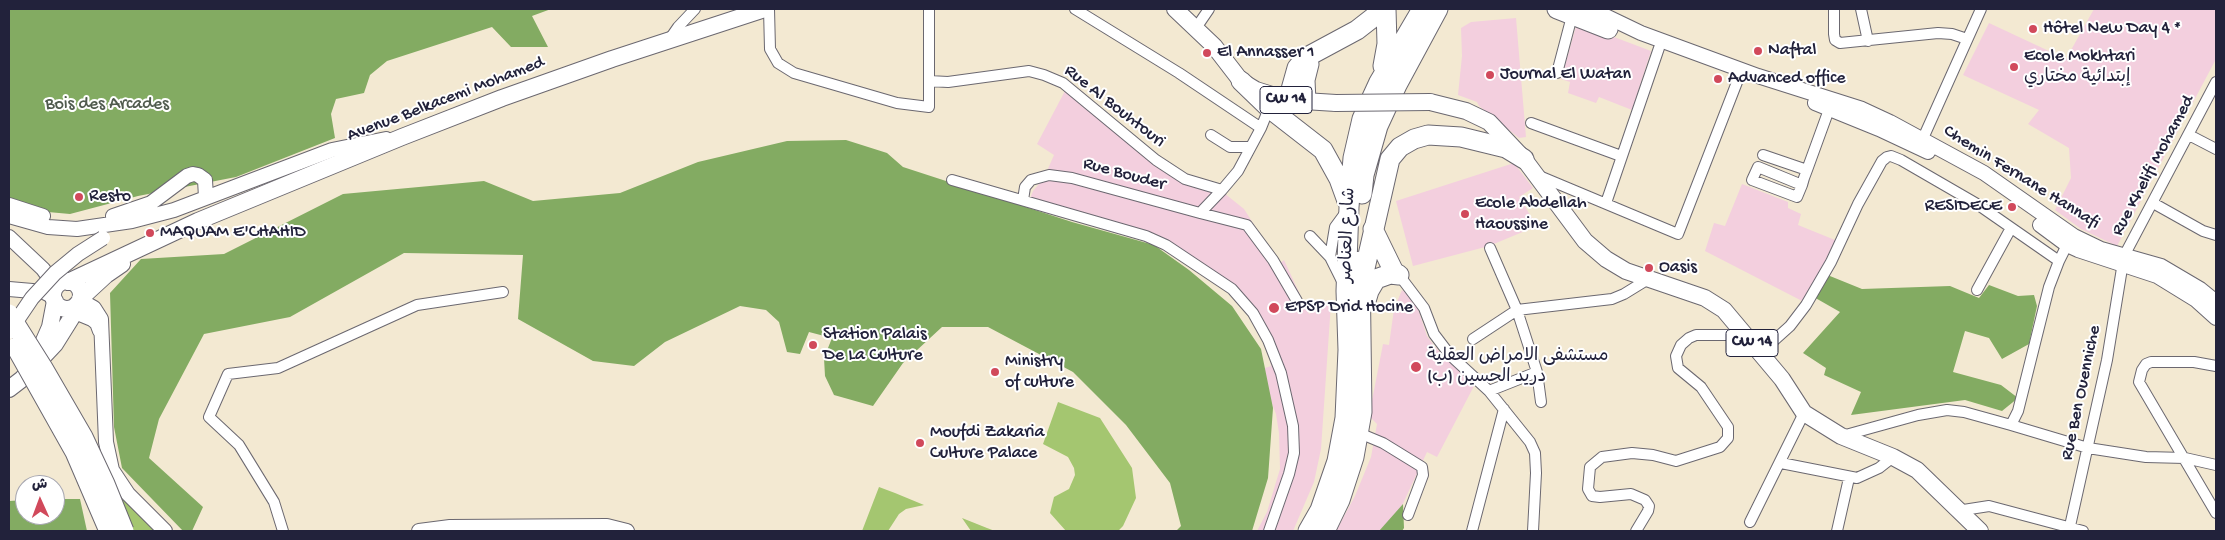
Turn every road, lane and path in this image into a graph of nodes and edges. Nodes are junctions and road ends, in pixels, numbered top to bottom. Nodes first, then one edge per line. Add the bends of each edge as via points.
1 (695, 9) edge
2 (767, 9) edge
3 (929, 9) edge
4 (1076, 9) edge
5 (1175, 9) edge
6 (1209, 9) edge
7 (1385, 9) edge
8 (1393, 9) edge
9 (1438, 9) edge
10 (1453, 9) edge
11 (1592, 9) edge
12 (1834, 9) edge
13 (1861, 9) edge
14 (1980, 9) edge
15 (1568, 11) edge
16 (1420, 14) edge
17 (1196, 28) junction
18 (1608, 29) joint
19 (1357, 30) junction
20 (1968, 39) junction
21 (668, 41) junction
22 (1868, 41) junction
23 (1387, 44) junction
24 (1660, 44) junction
25 (1418, 46) junction
26 (1322, 47) junction
27 (1557, 73) dead end
28 (1739, 77) junction
29 (929, 81) junction
30 (1241, 81) junction
31 (1379, 82) junction
32 (2216, 82) edge
33 (1288, 100) junction
34 (1306, 102) junction
35 (1831, 104) junction
36 (1269, 108) junction
37 (1531, 122) dead end
38 (1261, 128) junction
39 (1211, 134) dead end
40 (2189, 135) junction
41 (402, 137) junction
42 (1921, 143) junction
43 (1250, 147) junction
44 (2216, 149) edge
45 (1763, 154) dead end
46 (1621, 156) junction
47 (1524, 159) junction
48 (1807, 170) junction
49 (1535, 174) junction
50 (952, 180) dead end
51 (1802, 185) dead end
52 (1222, 190) junction
53 (206, 197) junction
54 (1023, 200) junction
55 (1606, 203) junction
56 (2153, 203) junction
57 (9, 205) edge
58 (1349, 207) junction
59 (174, 210) junction
60 (1200, 212) junction
61 (9, 216) edge
62 (2011, 228) junction
63 (1373, 230) junction
64 (2216, 235) edge
65 (1310, 236) dead end
66 (9, 237) edge
67 (2069, 240) junction
68 (1490, 248) dead end
69 (1330, 257) junction
70 (2123, 260) junction
71 (2059, 261) junction
72 (1399, 275) junction
73 (1650, 278) junction
74 (9, 289) edge
75 (1977, 290) dead end
76 (503, 292) dead end
77 (1353, 293) junction
78 (68, 299) junction
79 (1297, 300) dead end
80 (2216, 302) edge
81 (1517, 310) junction
82 (9, 314) edge
83 (2216, 318) edge
84 (1362, 319) junction
85 (9, 334) edge
86 (1745, 336) junction
87 (1473, 339) dead end
88 (1760, 353) junction
89 (2216, 366) edge
90 (32, 368) junction
91 (1537, 372) junction
92 (9, 389) edge
93 (1489, 391) junction
94 (1541, 402) dead end
95 (1504, 409) junction
96 (1804, 413) junction
97 (2011, 425) junction
98 (1359, 434) junction
99 (1841, 436) junction
100 (2088, 448) junction
101 (1893, 458) junction
102 (2185, 458) junction
103 (1781, 463) junction
104 (2216, 466) edge
105 (1850, 478) junction
106 (1957, 511) junction
107 (2216, 513) edge
108 (1408, 515) dead end
109 (1750, 522) dead end
110 (2070, 526) junction
111 (109, 531) edge
112 (124, 531) edge
113 (165, 531) edge
114 (284, 531) edge
115 (420, 531) edge
116 (627, 531) edge
117 (1269, 531) edge
118 (1308, 531) edge
119 (1325, 531) edge
120 (1472, 531) edge
121 (1533, 531) edge
122 (1636, 531) edge
123 (1837, 531) edge
124 (1980, 531) edge
125 (2083, 531) edge

1 - 21 street
2 - 21 main road, Avenue Belkacemi Mohamed
2 - 29 street via 770,49 778,63 794,73 897,103 929,107
3 - 29 street
4 - 38 street
5 - 17 main road, CW 14
6 - 17 street
7 - 19 highway
7 - 23 highway
8 - 16 highway via 1400,20
9 - 25 highway
10 - 25 highway
11 - 24 main road
12 - 22 street via 1835,40 1844,43
13 - 22 street
14 - 20 street
15 - 18 highway
15 - 27 street
16 - 31 highway, شارع العناصر
17 - 30 main road, CW 14
18 - 24 main road
19 - 23 highway via 1378,33
19 - 26 highway
20 - 22 street via 1938,33
20 - 42 street
21 - 41 main road, Avenue Belkacemi Mohamed via 502,98
23 - 31 highway
24 - 28 main road, Chemin Fernane Hannafi
24 - 35 main road, Chemin Fernane Hannafi
24 - 46 street
25 - 77 highway via 1378,126 1364,174
26 - 33 highway via 1300,63
26 - 34 highway via 1305,74
28 - 35 main road, Chemin Fernane Hannafi
28 - 55 street via 1678,234
29 - 52 street, Rue Al Bouhtouri via 948,82 1029,71 1044,75 1070,88 1156,160 1185,179
30 - 33 main road, CW 14 via 1256,90
30 - 36 highway
31 - 58 highway, شارع العناصر via 1362,119 1353,158
32 - 40 street, Rue Khelifi Mohamed
33 - 34 main road, CW 14
34 - 47 main road, CW 14, bridge via 1430,102 1488,122
35 - 42 main road, Chemin Fernane Hannafi
35 - 48 street
36 - 38 street
36 - 58 highway via 1322,150 1339,179
37 - 46 street
38 - 43 street
39 - 43 street via 1230,148
40 - 44 street
40 - 56 street, Rue Khelifi Mohamed
41 - 53 main road via 332,150
41 - 78 main road, Avenue Belkacemi Mohamed via 240,203 148,246
42 - 67 main road, Chemin Fernane Hannafi
43 - 52 street via 1238,171
45 - 48 street
46 - 55 street
47 - 49 main road, CW 14
47 - 63 highway via 1506,148 1461,137 1414,139 1400,147 1390,159
48 - 51 street
49 - 55 street
49 - 73 main road, CW 14 via 1585,242 1626,271
50 - 54 street
52 - 60 street
53 - 57 main road via 205,180 193,174 151,203 107,218 56,219
53 - 59 main road
54 - 60 street, Rue Bouder via 1031,180 1060,175
54 - 117 street via 1146,236 1166,245 1232,289 1253,313 1281,373 1293,426 1294,453
56 - 64 street
56 - 70 street, Rue Khelifi Mohamed
58 - 69 street via 1335,227
58 - 77 highway, شارع العناصر
59 - 61 main road via 132,221 77,229 48,227
59 - 85 main road, bridge via 118,230 78,254 54,273 32,298
60 - 79 street via 1247,226 1273,260
62 - 71 street
62 - 75 street
62 - 88 street via 1977,204 1909,165 1887,157 1858,204 1831,262 1806,305 1790,326
63 - 72 highway via 1394,272
63 - 77 highway
65 - 69 street
66 - 78 main road via 43,269
67 - 70 main road, Chemin Fernane Hannafi
67 - 71 street
68 - 81 street
69 - 77 street
70 - 80 main road, Chemin Fernane Hannafi via 2160,266
70 - 83 main road, Chemin Fernane Hannafi via 2196,300
70 - 100 street, Rue Ben Ouenniche via 2107,360
71 - 97 street via 2018,412
72 - 84 highway via 1390,274 1376,279 1369,291
72 - 93 street via 1424,308 1434,334
73 - 81 street via 1612,299
73 - 86 main road, CW 14 via 1705,298 1724,310
74 - 78 main road via 44,292
76 - 114 street via 417,305 278,368 228,374 209,417 239,445 274,502
77 - 84 highway
77 - 118 highway, شارع العناصر via 1345,418 1337,461 1320,510
78 - 90 main road via 50,326
78 - 90 main road, Avenue Belkacemi Mohamed via 55,344
78 - 113 main road via 94,308 101,320 108,456 119,482
81 - 87 street
81 - 91 street
82 - 112 highway, bridge via 83,437
84 - 98 highway
85 - 111 highway, bridge via 75,452
86 - 88 main road, CW 14
86 - 122 street via 1696,335 1681,345 1676,356 1678,368 1701,387 1728,427 1728,438 1720,446 1676,461 1632,453 1602,457 1590,467 1588,489 1592,496 1632,494 1645,500 1649,506
88 - 96 main road, CW 14
89 - 102 street via 2156,361 2146,364 2140,375 2139,385
90 - 92 main road
91 - 93 street
91 - 94 street
93 - 95 street
95 - 120 street
95 - 121 street via 1535,453
96 - 99 main road, CW 14
96 - 103 street
97 - 99 street via 1964,412 1934,411
97 - 100 street
98 - 108 street via 1383,443 1422,466 1424,475
98 - 119 highway via 1340,500
99 - 101 main road, CW 14
100 - 102 street via 2146,457
100 - 110 street, Rue Ben Ouenniche
101 - 105 street via 1867,474
101 - 106 main road, CW 14 via 1917,470
102 - 104 street
102 - 107 street
103 - 105 street
103 - 109 street
105 - 123 street
106 - 110 street via 1989,506
106 - 124 main road, CW 14
110 - 125 street
115 - 116 main road via 450,527 607,526

